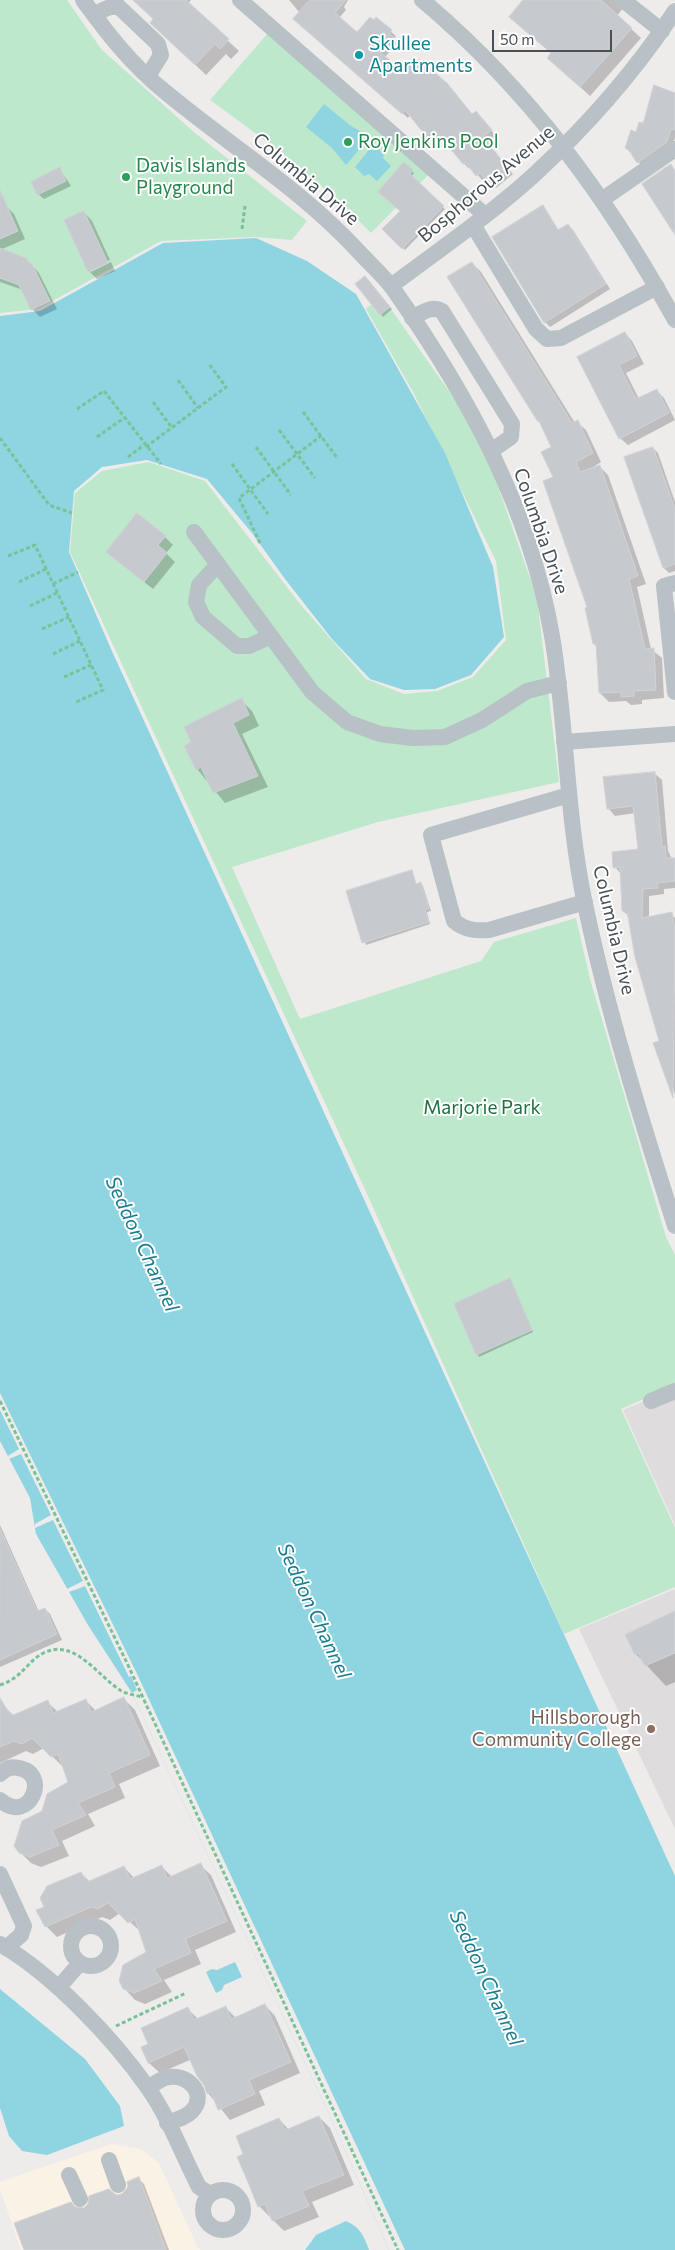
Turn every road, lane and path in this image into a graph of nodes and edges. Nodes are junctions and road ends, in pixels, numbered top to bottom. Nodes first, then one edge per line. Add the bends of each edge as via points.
1 (83, 0) edge
2 (240, 0) edge
3 (422, 0) edge
4 (622, 0) edge
5 (675, 11) edge
6 (94, 14) junction
7 (662, 31) junction
8 (148, 76) junction
9 (564, 146) junction
10 (675, 149) edge
11 (603, 199) junction
12 (245, 206) dead end
13 (479, 220) junction
14 (242, 228) dead end
15 (391, 286) junction
16 (657, 287) junction
17 (412, 318) junction
18 (675, 320) edge
19 (209, 364) dead end
20 (178, 380) dead end
21 (153, 402) dead end
22 (198, 408) junction
23 (77, 409) dead end
24 (303, 412) dead end
25 (124, 418) junction
26 (172, 428) junction
27 (279, 430) dead end
28 (321, 436) junction
29 (97, 437) dead end
30 (0, 438) edge
31 (145, 446) junction
32 (256, 448) dead end
33 (491, 451) junction
34 (297, 454) junction
35 (128, 457) dead end
36 (338, 459) dead end
37 (161, 464) dead end
38 (232, 464) dead end
39 (274, 471) junction
40 (315, 478) dead end
41 (251, 489) junction
42 (291, 495) dead end
43 (72, 512) dead end
44 (268, 514) dead end
45 (194, 532) dead end
46 (260, 543) dead end
47 (8, 556) dead end
48 (218, 564) junction
49 (46, 570) junction
50 (78, 572) dead end
51 (19, 582) dead end
52 (675, 583) edge
53 (53, 584) junction
54 (57, 593) junction
55 (30, 606) dead end
56 (69, 617) junction
57 (42, 629) dead end
58 (271, 636) junction
59 (80, 641) junction
60 (52, 654) dead end
61 (91, 665) junction
62 (64, 677) dead end
63 (559, 683) junction
64 (675, 692) edge
65 (76, 702) dead end
66 (675, 734) edge
67 (564, 742) junction
68 (569, 795) junction
69 (584, 902) junction
70 (675, 1226) edge
71 (675, 1391) edge
72 (0, 1401) edge
73 (651, 1401) dead end
74 (0, 1685) edge
75 (142, 1698) junction
76 (0, 1774) edge
77 (0, 1800) edge
78 (0, 1874) edge
79 (3, 1946) edge
80 (80, 1963) dead end
81 (59, 1987) junction
82 (186, 1993) dead end
83 (102, 2032) junction
84 (148, 2088) junction
85 (167, 2123) junction
86 (109, 2160) dead end
87 (69, 2175) dead end
88 (118, 2186) dead end
89 (210, 2194) dead end
90 (80, 2199) dead end
91 (398, 2250) edge

1 - 6 street, Columbia Drive
2 - 13 street
3 - 9 street via 500,72
4 - 7 street
5 - 7 street, Bosphorous Avenue
6 - 8 street, Columbia Drive via 120,50
6 - 8 street via 110,6 119,8 158,44 161,55
7 - 9 street, Bosphorous Avenue
8 - 15 street, Columbia Drive via 318,209
9 - 11 street
9 - 13 street, Bosphorous Avenue
10 - 11 street
11 - 16 street
12 - 14 path
13 - 15 street, Bosphorous Avenue
13 - 16 street via 536,329 547,338 561,338
15 - 17 street, Columbia Drive
16 - 18 street
17 - 33 street, Columbia Drive via 468,404
17 - 33 street via 430,308 442,311 512,424 511,437
19 - 22 path via 226,387
20 - 22 path
21 - 26 path
22 - 26 path
23 - 25 path via 104,391
24 - 28 path
25 - 29 path
25 - 31 path
26 - 31 path
27 - 34 path
28 - 34 path
28 - 36 path
30 - 43 path via 48,506
31 - 35 path
31 - 37 path
32 - 39 path
33 - 63 street, Columbia Drive via 504,477 544,596
34 - 39 path
34 - 40 path
38 - 41 path
39 - 41 path
39 - 42 path
41 - 44 path
41 - 46 path via 239,498
45 - 48 street
47 - 49 path via 35,544
48 - 58 street
48 - 58 street via 199,585 196,602 203,617 237,646 248,646
49 - 51 path
49 - 53 path
50 - 53 path
52 - 64 street via 664,586
53 - 54 path
54 - 55 path
54 - 56 path
56 - 57 path
56 - 59 path
58 - 63 street via 312,692 347,722 380,734 445,737 482,720 527,691
59 - 60 path
59 - 61 path
61 - 62 path
61 - 65 path via 103,690
63 - 67 street, Columbia Drive
66 - 67 street
67 - 68 street, Columbia Drive
68 - 69 street, Columbia Drive
68 - 69 street via 431,835 454,921 461,927 489,930
69 - 70 street, Columbia Drive via 630,1083
71 - 73 street
72 - 75 path
74 - 75 path via 13,1681 46,1652 64,1650 80,1656 122,1691
75 - 91 path
76 - 77 street via 9,1768 22,1768 32,1776 35,1789 30,1801 24,1805 10,1807
78 - 79 street via 24,1926 22,1935
79 - 81 street
80 - 81 street
81 - 83 street
82 - 83 path
83 - 84 street
84 - 85 street
84 - 85 street via 166,2078 177,2077 193,2084 197,2102 192,2111
85 - 89 street via 199,2187
86 - 88 street
87 - 90 street

